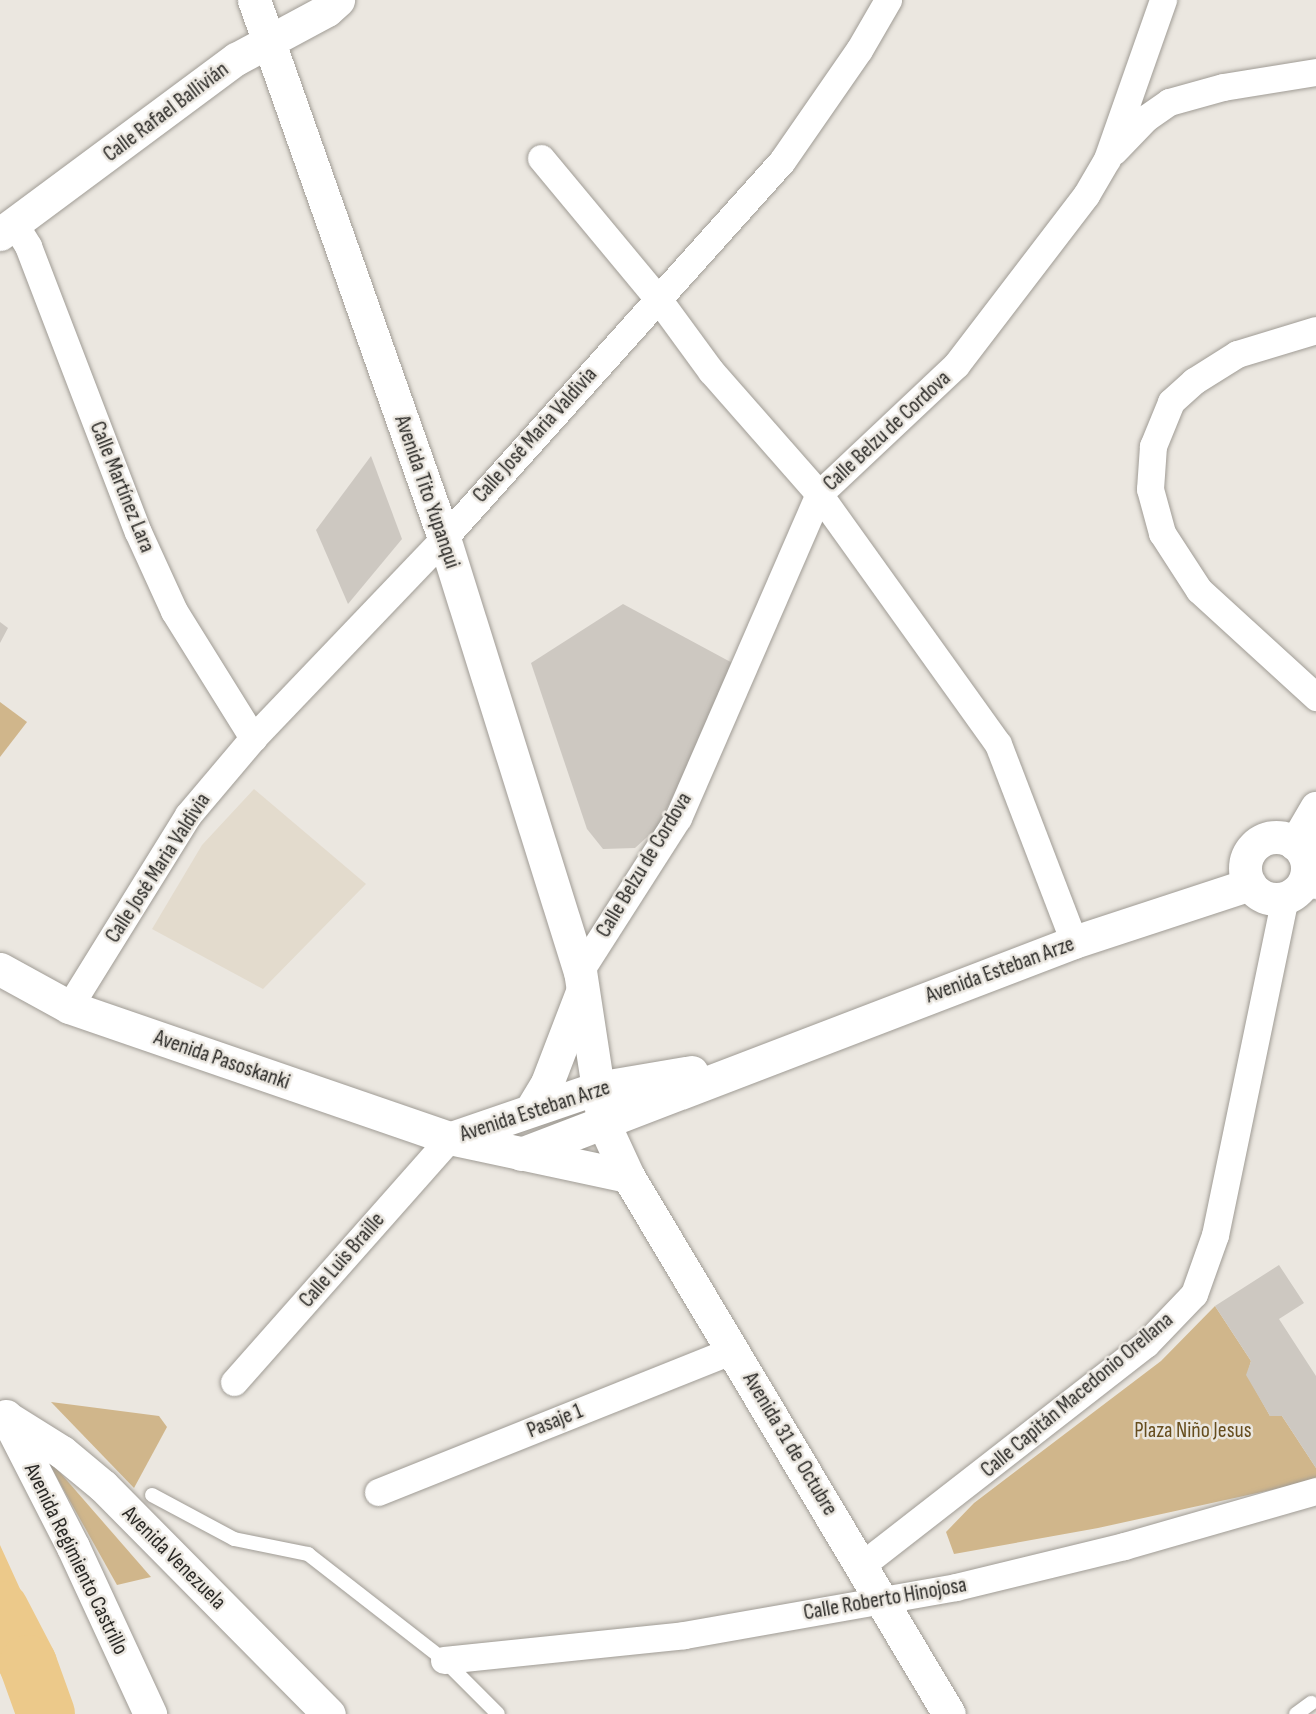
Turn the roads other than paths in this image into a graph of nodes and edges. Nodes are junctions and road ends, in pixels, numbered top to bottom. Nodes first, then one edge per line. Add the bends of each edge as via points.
1 (254, 0) edge
2 (338, 0) edge
3 (888, 0) edge
4 (1163, 0) edge
5 (269, 43) junction
6 (1316, 72) edge
7 (541, 158) dead end
8 (1107, 159) junction
9 (7, 230) edge
10 (659, 300) junction
11 (1316, 330) edge
12 (819, 494) junction
13 (444, 538) junction
14 (1316, 698) edge
15 (253, 738) junction
16 (1316, 808) edge
17 (1295, 844) junction
18 (1250, 884) junction
19 (1302, 887) edge
20 (1074, 942) junction
21 (0, 969) edge
22 (581, 981) junction
23 (69, 1007) junction
24 (753, 1062) junction
25 (597, 1088) junction
26 (532, 1108) junction
27 (603, 1122) junction
28 (450, 1138) junction
29 (521, 1154) junction
30 (628, 1176) junction
31 (733, 1350) junction
32 (234, 1382) dead end
33 (3, 1411) edge
34 (1316, 1491) edge
35 (378, 1492) dead end
36 (152, 1495) dead end
37 (863, 1564) junction
38 (883, 1598) junction
39 (444, 1660) junction
40 (1311, 1703) dead end
41 (150, 1714) edge
42 (329, 1714) edge
43 (498, 1714) edge
44 (949, 1714) edge
45 (1296, 1714) edge

1 - 5 main road, Avenida Tito Yupanqui
2 - 5 main road, Calle Rafael Ballivián
3 - 10 street, Calle José Maria Valdivia via 859,50 782,161
4 - 8 street, Calle Belzu de Cordova
5 - 9 main road, Calle Rafael Ballivián via 236,59
5 - 13 main road, Avenida Tito Yupanqui
6 - 8 street via 1223,87 1169,102 1146,118
7 - 10 street
8 - 12 street, Calle Belzu de Cordova via 1034,267 956,365
9 - 15 street, Calle Martínez Lara via 28,246 174,610
10 - 12 street via 711,371
10 - 13 street, Calle José Maria Valdivia via 511,459
11 - 14 street via 1237,354 1194,381 1171,402 1153,446 1150,489 1162,533 1199,590
12 - 20 street via 998,744
12 - 22 street, Calle Belzu de Cordova via 678,818
13 - 15 street, Calle José Maria Valdivia
13 - 22 main road, Avenida Tito Yupanqui
15 - 23 street, Calle José Maria Valdivia via 188,815
16 - 17 main road
17 - 18 main road via 1272,838 1254,847 1246,864
17 - 19 main road via 1305,857
18 - 19 main road via 1265,897
18 - 20 main road, Avenida Esteban Arze
19 - 37 street, Calle Capitán Macedonio Orellana via 1215,1235 1194,1294 1146,1344
20 - 24 main road, Avenida Esteban Arze
21 - 23 main road, Avenida Pasoskanki
22 - 25 main road, Avenida Tito Yupanqui
22 - 26 main road via 547,1083
23 - 28 main road, Avenida Pasoskanki
24 - 25 main road, Avenida Esteban Arze
24 - 27 main road, Avenida Esteban Arze
25 - 26 main road, Avenida Esteban Arze
25 - 27 main road, Avenida Tito Yupanqui
26 - 28 main road, Avenida Esteban Arze
27 - 29 main road, Avenida Esteban Arze
27 - 30 main road, Avenida 31 de Octubre
28 - 29 main road, Avenida Esteban Arze
28 - 32 street, Calle Luis Braille
29 - 30 main road
30 - 31 main road, Avenida 31 de Octubre
31 - 35 street, Pasaje 1
31 - 37 main road, Avenida 31 de Octubre
33 - 41 main road, Avenida Regimiento Castrillo via 73,1547
33 - 42 main road, Avenida Venezuela via 103,1486
34 - 38 street, Calle Roberto Hinojosa via 1124,1546 956,1587
36 - 39 lane via 234,1539 308,1554
37 - 38 main road, Avenida 31 de Octubre
38 - 39 street, Calle Roberto Hinojosa via 684,1635
38 - 44 main road, Avenida 31 de Octubre
39 - 43 lane
40 - 45 lane

